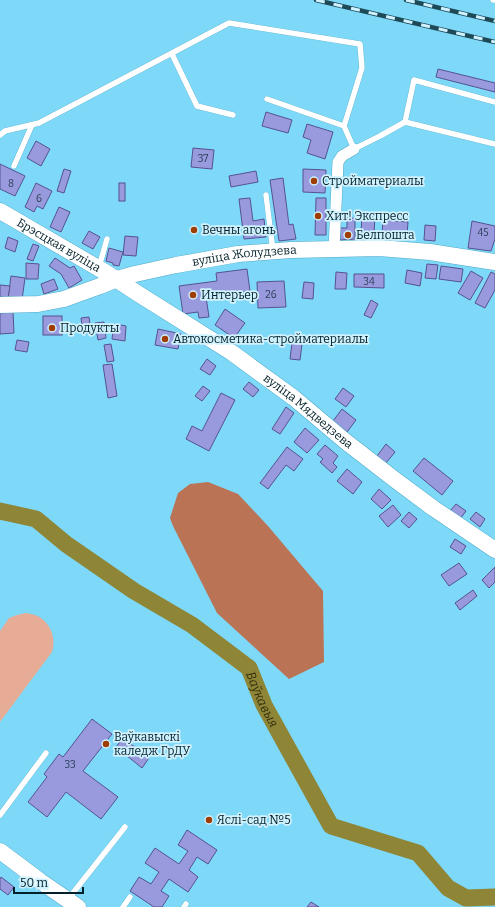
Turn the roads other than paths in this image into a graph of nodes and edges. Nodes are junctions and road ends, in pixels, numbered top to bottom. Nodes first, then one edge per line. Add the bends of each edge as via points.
1 (172, 54) junction
2 (267, 99) dead end
3 (495, 102) edge
4 (233, 115) dead end
5 (405, 122) junction
6 (32, 125) junction
7 (344, 126) junction
8 (0, 135) edge
9 (495, 144) edge
10 (354, 149) junction
11 (14, 166) dead end
12 (266, 195) dead end
13 (0, 211) edge
14 (107, 239) dead end
15 (334, 249) junction
16 (273, 251) junction
17 (495, 262) edge
18 (99, 268) junction
19 (117, 279) junction
20 (0, 305) edge
21 (495, 550) edge
22 (46, 753) dead end
23 (0, 815) edge
24 (125, 827) dead end
25 (0, 851) edge
26 (130, 897) dead end
27 (73, 904) edge
28 (123, 907) edge

1 - 4 lane via 197,106
1 - 6 lane
1 - 7 lane via 229,23 360,44 362,68
2 - 7 lane
3 - 5 lane via 414,80
5 - 9 lane
5 - 10 lane
6 - 8 lane via 5,131
6 - 11 lane
7 - 10 lane
10 - 15 street via 342,156 338,162
12 - 16 lane
13 - 18 street, Брэсцкая вуліца
14 - 18 lane
15 - 16 street, вуліца Жолудзева
15 - 17 street, вуліца Жолудзева via 379,248 430,252
16 - 19 street, вуліца Жолудзева via 199,260
18 - 19 street, Брэсцкая вуліца
19 - 20 street, вуліца Жолудзева via 64,299 38,304
19 - 21 street, вуліца Мядведзева via 231,352 294,398 394,479
22 - 23 lane
24 - 27 lane via 75,890
25 - 27 street
26 - 28 lane

